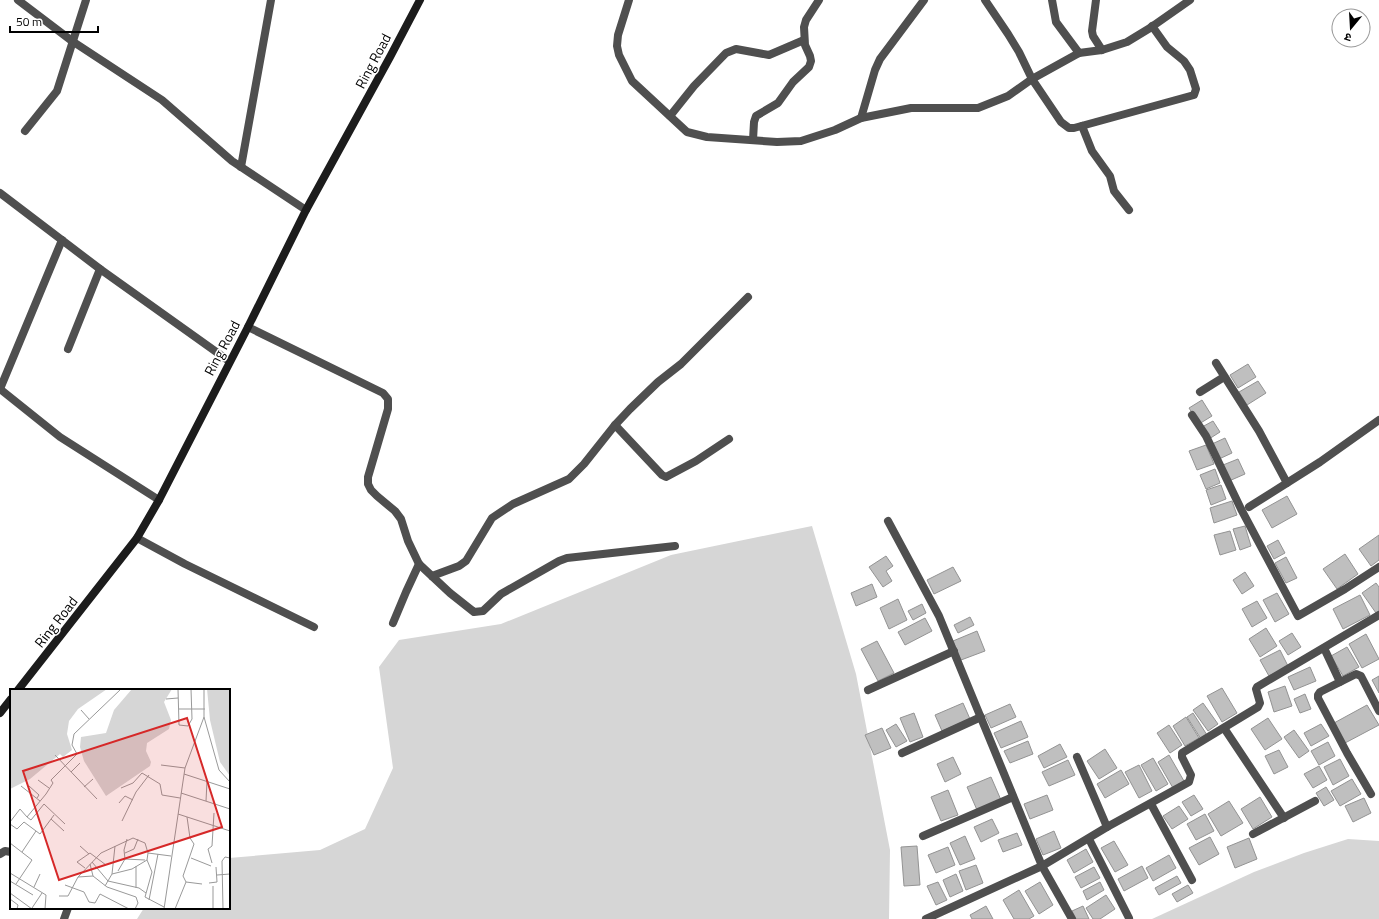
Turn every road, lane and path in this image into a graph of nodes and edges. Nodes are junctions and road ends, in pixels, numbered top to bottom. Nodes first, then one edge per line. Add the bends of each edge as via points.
1 (18, 0) edge
2 (86, 0) edge
3 (271, 0) edge
4 (420, 0) edge
5 (629, 0) edge
6 (820, 0) edge
7 (924, 0) edge
8 (985, 0) edge
9 (1052, 0) edge
10 (1096, 0) edge
11 (1190, 0) edge
12 (1152, 26) junction
13 (804, 40) junction
14 (72, 41) junction
15 (1102, 50) junction
16 (1079, 53) junction
17 (1032, 79) junction
18 (670, 116) junction
19 (861, 118) junction
20 (1082, 126) junction
21 (26, 131) dead end
22 (753, 140) junction
23 (241, 167) junction
24 (0, 193) edge
25 (306, 210) junction
26 (1129, 210) dead end
27 (62, 240) junction
28 (100, 269) junction
29 (748, 297) dead end
30 (248, 327) junction
31 (68, 349) dead end
32 (229, 361) junction
33 (1216, 363) dead end
34 (1224, 377) junction
35 (0, 389) edge
36 (1200, 392) dead end
37 (1192, 415) dead end
38 (1379, 420) edge
39 (615, 425) junction
40 (729, 438) dead end
41 (1286, 483) junction
42 (159, 500) junction
43 (1249, 507) dead end
44 (888, 521) dead end
45 (138, 538) junction
46 (676, 546) dead end
47 (419, 564) junction
48 (1379, 567) edge
49 (432, 576) junction
50 (1379, 615) edge
51 (393, 623) dead end
52 (314, 627) dead end
53 (1324, 648) junction
54 (954, 651) junction
55 (1340, 682) junction
56 (19, 689) edge
57 (868, 690) dead end
58 (10, 700) edge
59 (1379, 711) edge
60 (0, 713) edge
61 (981, 717) junction
62 (1224, 728) junction
63 (902, 753) dead end
64 (1077, 757) dead end
65 (1371, 794) dead end
66 (1013, 797) junction
67 (1315, 801) dead end
68 (1151, 804) junction
69 (1284, 818) junction
70 (1107, 827) junction
71 (1253, 834) dead end
72 (923, 836) dead end
73 (1089, 839) junction
74 (10, 852) edge
75 (0, 854) edge
76 (1042, 866) junction
77 (1192, 880) dead end
78 (68, 909) edge
79 (1129, 918) edge
80 (64, 919) edge
81 (926, 919) edge
82 (1072, 919) edge

1 - 14 street
2 - 14 street
3 - 23 street
4 - 25 street, Ring Road
5 - 18 street via 618,34 619,54 632,81
6 - 13 street via 806,20
7 - 19 street via 880,59
8 - 17 street via 1019,52
9 - 16 street via 1056,22
10 - 15 street via 1092,31
11 - 12 street
12 - 15 street via 1127,42
12 - 20 street via 1167,47 1184,61 1190,70 1196,89 1194,95
13 - 18 street via 769,55 736,49 726,53
13 - 22 street via 810,56 809,67 793,82 778,103 756,116
14 - 21 street via 57,91
14 - 23 street via 162,100
15 - 16 street
16 - 17 street
17 - 19 street via 1008,96 978,108 911,108
17 - 20 street via 1061,122 1069,128
18 - 22 street via 694,135
19 - 22 street via 801,141
20 - 26 street via 1092,151 1110,176 1114,191
23 - 25 street
24 - 27 street
25 - 30 street, Ring Road
27 - 28 street
27 - 35 street
28 - 31 street
28 - 32 street
29 - 39 street via 682,364 658,382
30 - 32 street, Ring Road
30 - 47 street via 383,393 388,399 388,408 368,484 401,519
32 - 42 street, Ring Road
33 - 34 street
34 - 36 street
34 - 41 street via 1259,431
35 - 42 street via 60,438
37 - 48 street via 1206,436 1241,509 1298,616
38 - 41 street
39 - 40 street via 666,477 696,461
39 - 49 street via 569,479 513,504 492,518 466,561
41 - 43 street
42 - 45 street, Ring Road
44 - 54 street via 939,616
45 - 52 street
45 - 56 street, Ring Road
46 - 49 street via 567,558 501,594 480,612 474,612
47 - 49 street
47 - 51 street
50 - 53 street
53 - 55 street
53 - 62 street via 1258,686 1258,707
54 - 57 street
54 - 61 street
55 - 59 street via 1359,674
55 - 65 street via 1320,692 1318,698
58 - 60 street
61 - 63 street
61 - 66 street
62 - 68 street via 1182,753 1191,775 1189,782
62 - 69 street
64 - 70 street
66 - 72 street
66 - 76 street
67 - 69 street
68 - 70 street
68 - 77 street
69 - 71 street
70 - 73 street
73 - 76 street
73 - 79 street
74 - 75 street
76 - 81 street
76 - 82 street
78 - 80 street

